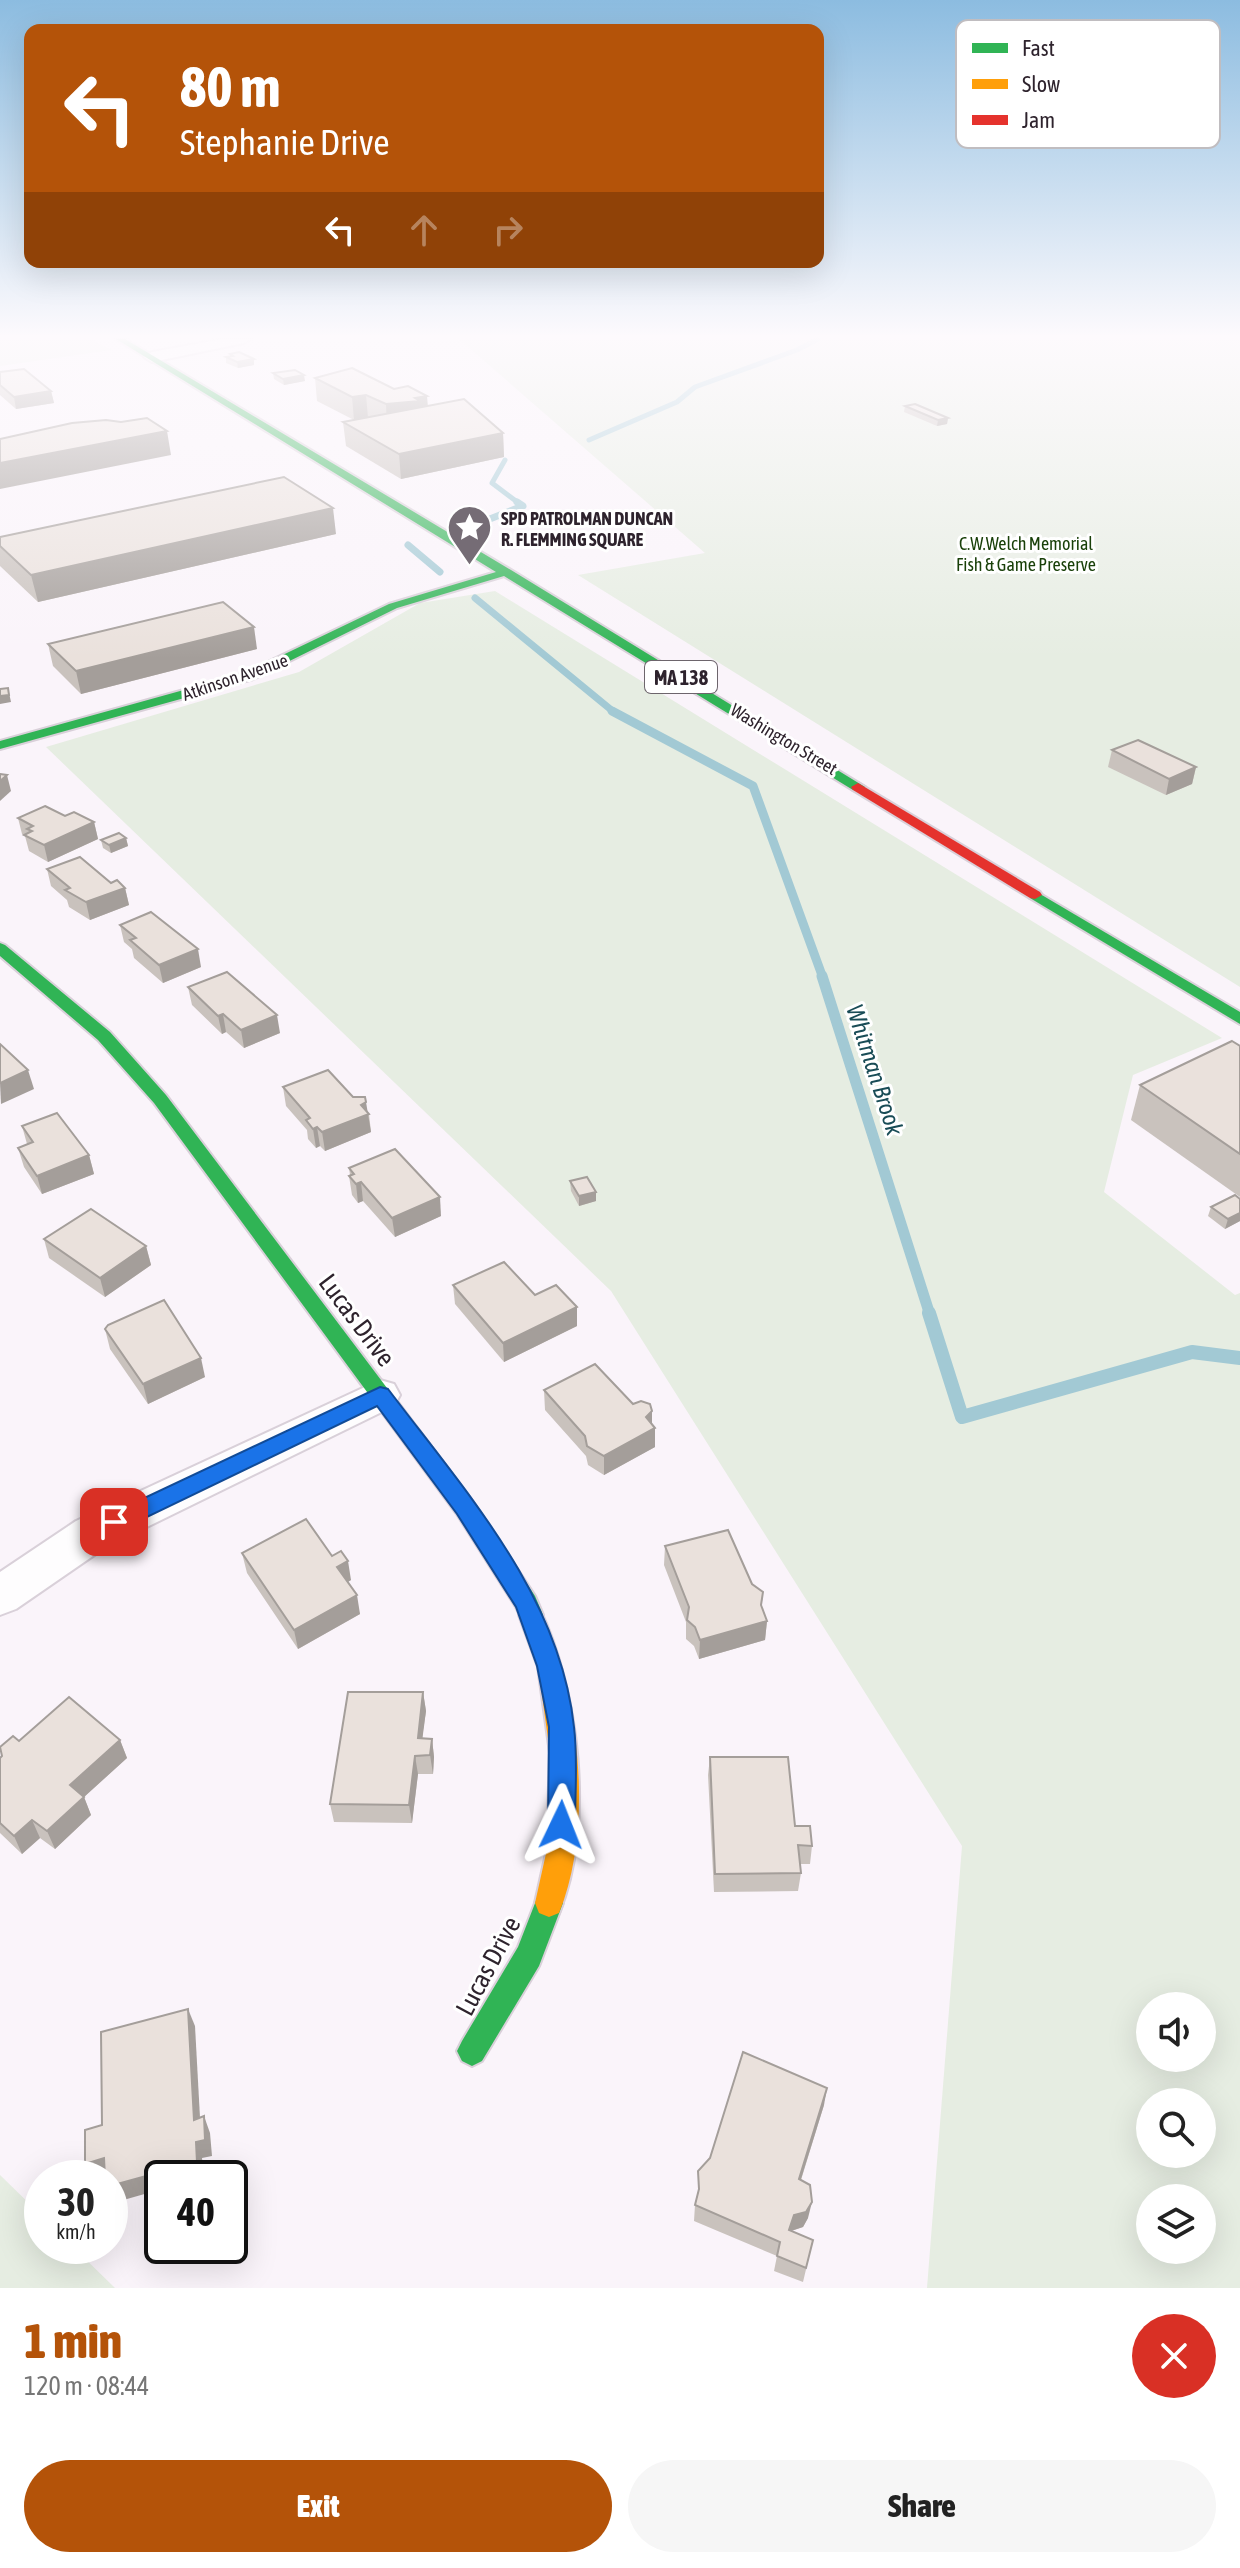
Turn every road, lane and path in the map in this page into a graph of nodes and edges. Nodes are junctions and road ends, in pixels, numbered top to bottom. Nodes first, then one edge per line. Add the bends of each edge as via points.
1 (299, 446) edge
2 (507, 572) junction
3 (0, 745) edge
4 (0, 948) edge
5 (1240, 1019) edge
6 (380, 1395) junction
7 (0, 1596) edge
8 (472, 2051) dead end

1 - 2 main road, Washington Street / MA 138
2 - 3 main road, Atkinson Avenue via 393,606 249,676
2 - 5 main road, Washington Street / MA 138
4 - 6 main road, Lucas Drive via 104,1036 160,1099
6 - 7 street via 91,1534
6 - 8 main road, Lucas Drive via 465,1508 527,1603 550,1666 562,1727 558,1877 529,1956

